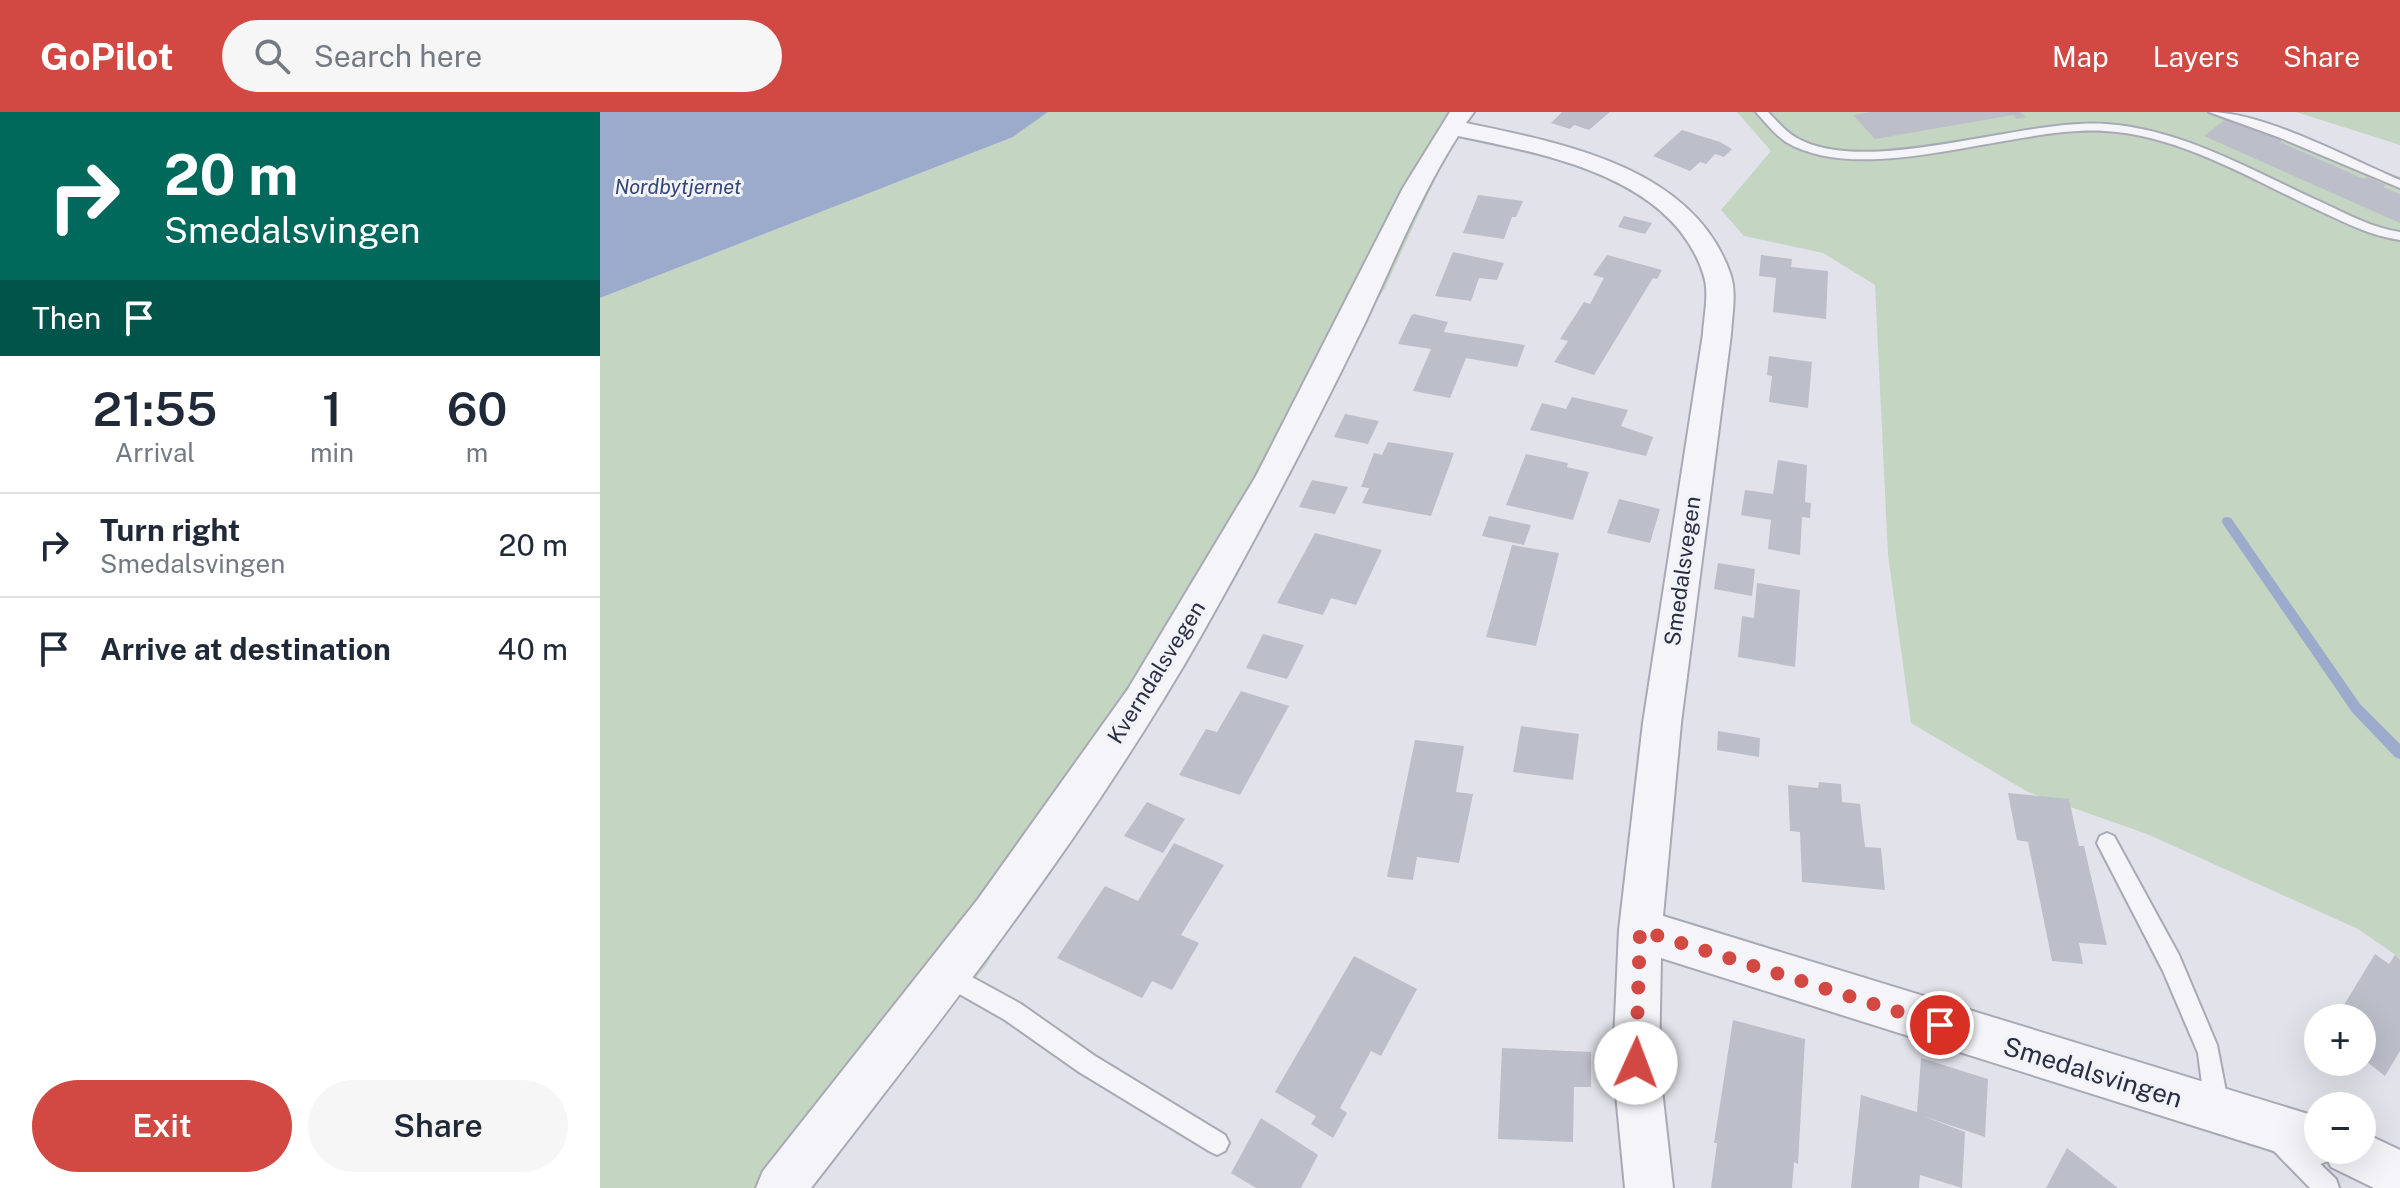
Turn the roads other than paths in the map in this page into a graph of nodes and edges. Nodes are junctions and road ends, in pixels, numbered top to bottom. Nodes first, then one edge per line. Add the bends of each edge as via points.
1 (1762, 112) edge
2 (2215, 112) edge
3 (1456, 120) edge
4 (2400, 184) edge
5 (2400, 236) edge
6 (2107, 843) dead end
7 (1640, 930) junction
8 (948, 975) junction
9 (2217, 1110) junction
10 (2262, 1124) junction
11 (2304, 1137) edge
12 (1217, 1143) dead end
13 (2376, 1163) edge
14 (2400, 1175) edge
15 (780, 1188) edge
16 (1649, 1188) edge
17 (2327, 1188) edge

1 - 5 lane via 1792,141 1850,155 2069,126 2162,137
2 - 4 lane
3 - 7 street, Smedalsvegen via 1624,176 1669,204 1704,244 1718,275 1717,334 1662,723
3 - 8 street, Kverndalsvegen via 1186,629 1063,818
6 - 9 lane via 2171,963 2209,1053
7 - 9 street, Smedalsvingen
7 - 16 street, Smedalsvegen via 1636,1063
8 - 12 lane
8 - 15 street, Kverndalsvegen
9 - 10 street, Smedalsvingen
10 - 11 street, Smedalsvingen
10 - 17 lane
13 - 14 street

